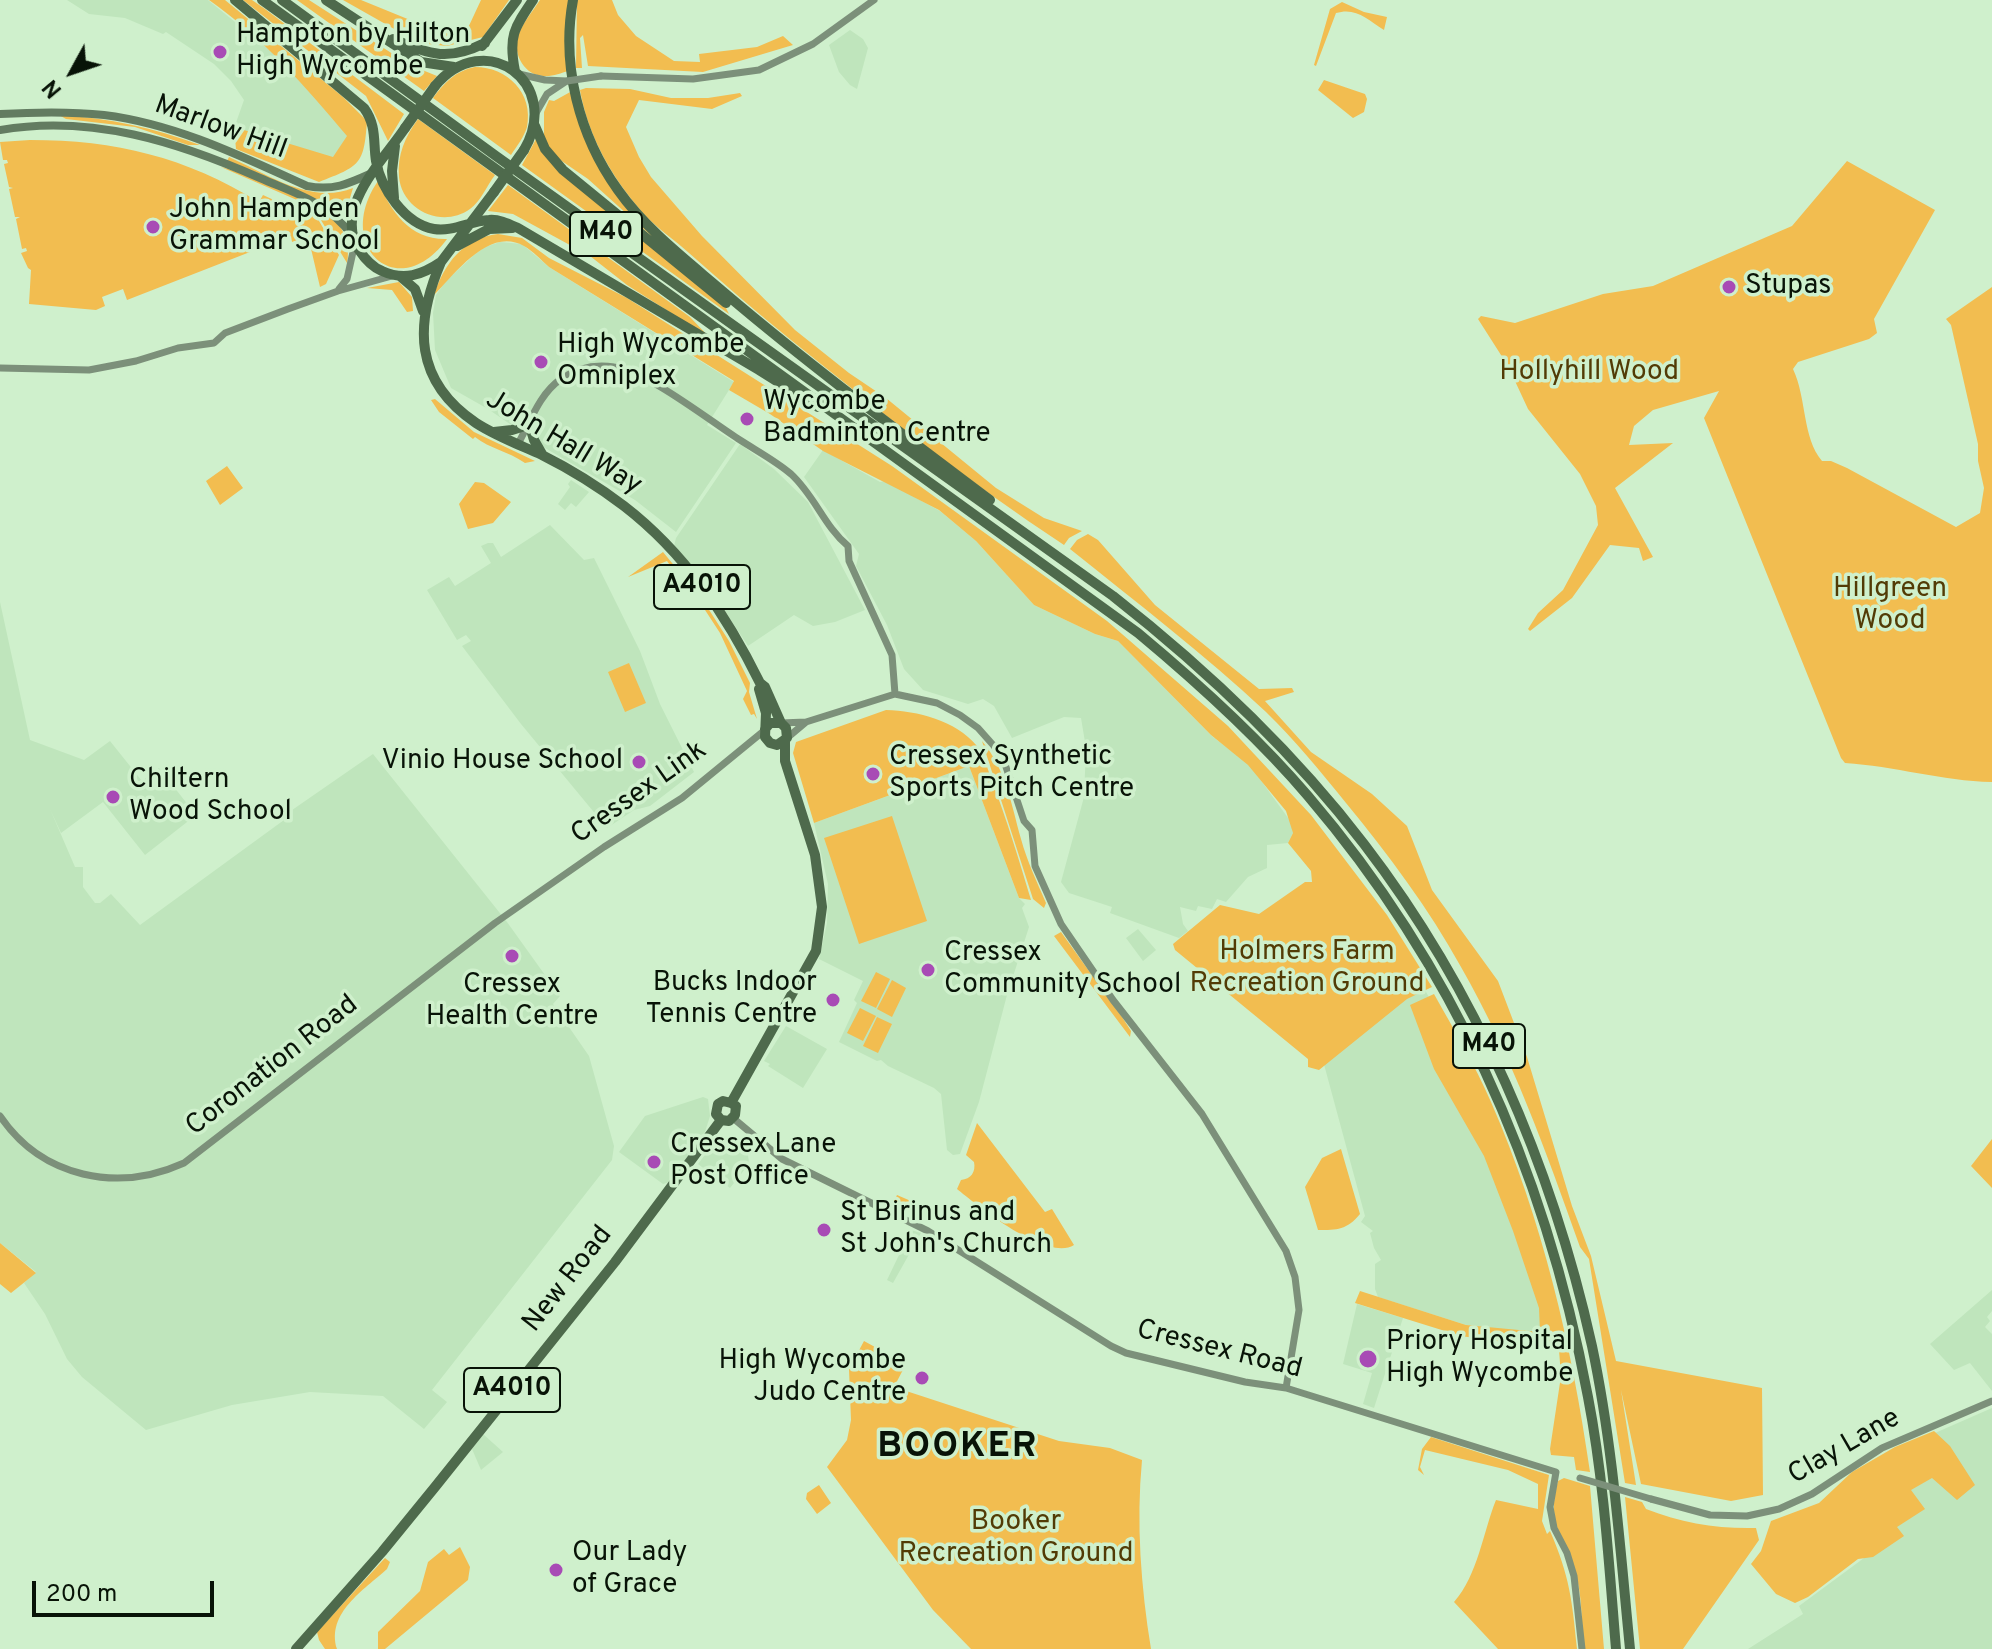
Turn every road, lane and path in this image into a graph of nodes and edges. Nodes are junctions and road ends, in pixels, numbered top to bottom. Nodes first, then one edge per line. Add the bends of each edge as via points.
1 (235, 0) edge
2 (262, 0) edge
3 (282, 0) edge
4 (326, 0) edge
5 (517, 0) edge
6 (533, 0) edge
7 (573, 0) edge
8 (874, 0) edge
9 (377, 32) junction
10 (485, 43) junction
11 (459, 65) junction
12 (517, 72) junction
13 (567, 81) junction
14 (536, 113) junction
15 (0, 114) edge
16 (535, 126) junction
17 (0, 130) edge
18 (395, 142) junction
19 (375, 169) junction
20 (394, 200) junction
21 (471, 223) junction
22 (518, 228) junction
23 (354, 240) junction
24 (449, 251) junction
25 (441, 262) junction
26 (398, 276) junction
27 (338, 291) junction
28 (423, 313) junction
29 (0, 368) edge
30 (529, 424) junction
31 (492, 432) junction
32 (518, 444) junction
33 (544, 456) junction
34 (899, 457) junction
35 (931, 466) junction
36 (1087, 578) junction
37 (760, 683) junction
38 (895, 694) junction
39 (806, 722) junction
40 (781, 723) junction
41 (765, 730) junction
42 (786, 739) junction
43 (770, 743) junction
44 (750, 744) junction
45 (785, 761) junction
46 (556, 881) joint
47 (731, 1103) junction
48 (0, 1116) edge
49 (733, 1118) junction
50 (721, 1120) junction
51 (1286, 1388) junction
52 (1992, 1401) edge
53 (1580, 1478) dead end
54 (296, 1649) edge
55 (1582, 1649) edge
56 (1616, 1649) edge
57 (1630, 1649) edge

1 - 19 highway via 364,108 373,125
2 - 34 highway, M40
3 - 35 highway, M40
4 - 9 highway
5 - 10 highway
6 - 12 highway via 513,32 511,53
7 - 36 highway, M40 via 571,65 585,130 638,215 763,326
8 - 13 street, bridge via 813,44 759,70 693,79 601,76
9 - 10 highway via 433,54 453,55
9 - 11 highway via 421,62
10 - 11 highway
11 - 12 highway via 484,60
11 - 18 highway, bridge via 435,86
12 - 13 street
12 - 14 highway
13 - 14 street via 547,94
14 - 16 highway
15 - 19 main road, Marlow Hill via 49,111 143,122 323,189 343,187
16 - 21 highway, bridge via 524,150
16 - 35 highway, M40 via 563,170
17 - 23 main road, Marlow Hill via 104,128 186,148 320,205 336,215
18 - 19 highway
18 - 20 highway
19 - 20 highway
19 - 23 highway via 355,208
20 - 21 highway via 426,227 442,230
21 - 22 highway, M40 via 490,220
21 - 24 highway, John Hall Way
22 - 24 highway via 489,229
22 - 34 highway, M40
23 - 26 highway via 373,266
23 - 27 street via 347,279
24 - 25 highway, John Hall Way
25 - 26 highway via 418,274
25 - 28 highway, John Hall Way / A4010
26 - 27 street
26 - 28 highway, John Hall Way / A4010 via 415,289
27 - 29 street via 225,333 214,343 136,361 89,370
28 - 31 highway, John Hall Way / A4010 via 425,353 441,389
30 - 31 highway
30 - 32 street
30 - 33 highway
30 - 38 street via 558,381 580,369 614,367 664,390 790,473 848,546 849,561 892,655
31 - 32 highway, John Hall Way / A4010
32 - 33 highway, John Hall Way / A4010
33 - 37 highway, John Hall Way / A4010 via 624,506 670,548 722,613
34 - 56 highway, M40 via 1126,623 1216,700 1316,806 1425,956 1488,1075 1553,1249 1588,1398
35 - 36 highway, M40
36 - 57 highway, M40 via 1220,686 1325,797 1415,918 1496,1058 1547,1187 1592,1347
37 - 40 highway, John Hall Way / A4010
37 - 41 highway, John Hall Way / A4010
38 - 39 street
38 - 51 street via 937,703 960,715 994,746 1032,830 1035,866 1061,924 1202,1114 1271,1224 1295,1277 1299,1310
39 - 40 street
39 - 42 street
40 - 41 highway via 773,722
40 - 42 highway, A4010
41 - 43 highway, A4010
41 - 44 street, Cressex Link
42 - 43 highway
42 - 45 highway, A4010
43 - 44 street, Cressex Link
43 - 45 highway, A4010
44 - 46 street, Cressex Link via 682,798
45 - 47 highway, A4010 via 815,855 822,907 816,951
46 - 48 street, Coronation Road via 485,930 200,1153 171,1169 112,1179 72,1172 35,1153
47 - 49 highway via 736,1110
47 - 50 highway via 718,1104
49 - 50 highway
49 - 51 street, Cressex Road via 782,1159 928,1231 1111,1346 1147,1360
50 - 54 highway, New Road / A4010 via 435,1487
51 - 55 street, Cressex Road via 1556,1472 1550,1507 1574,1576
52 - 53 street, Clay Lane, bridge via 1896,1441 1812,1494 1764,1513 1710,1515

